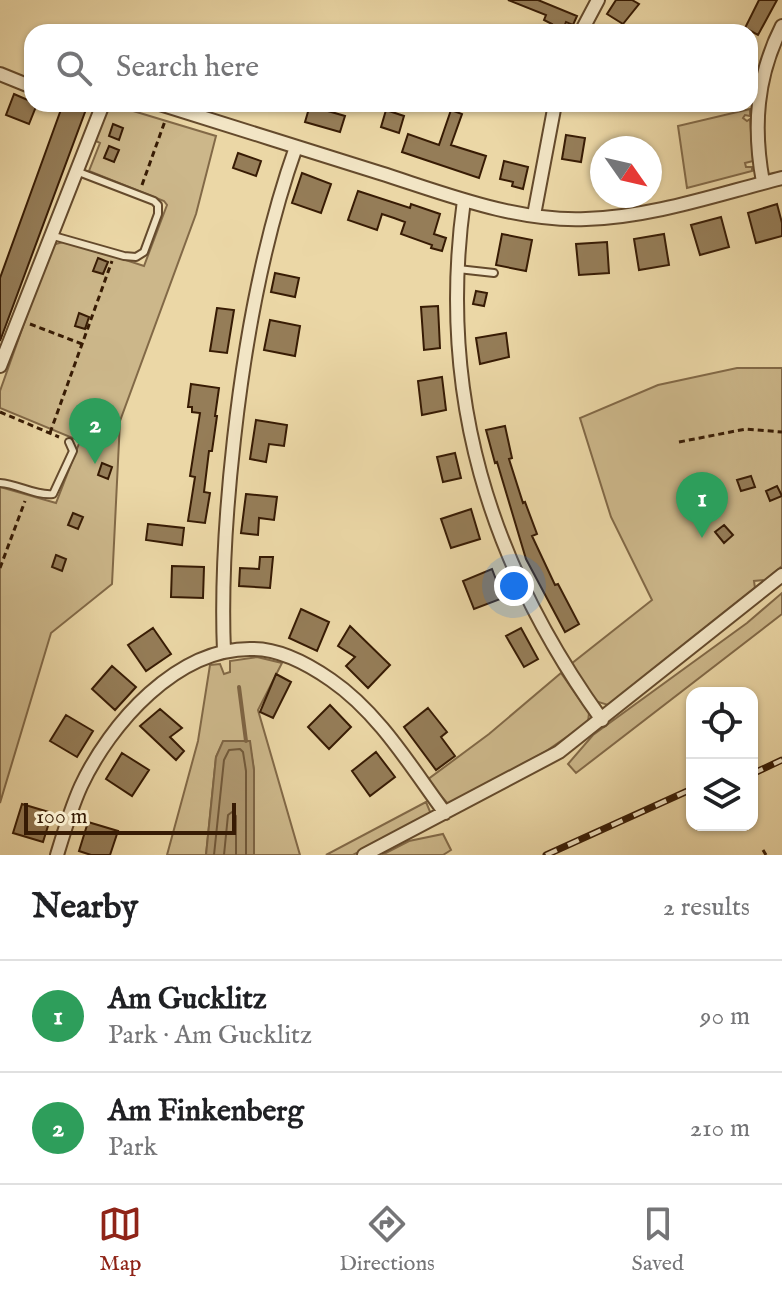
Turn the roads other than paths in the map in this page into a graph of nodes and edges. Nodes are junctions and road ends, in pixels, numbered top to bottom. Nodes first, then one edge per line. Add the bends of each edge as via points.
1 (598, 0) edge
2 (585, 24) edge
3 (782, 26) edge
4 (0, 74) edge
5 (24, 84) edge
6 (758, 104) edge
7 (100, 112) edge
8 (184, 112) edge
9 (553, 112) edge
10 (757, 112) edge
11 (296, 147) junction
12 (75, 170) junction
13 (782, 178) edge
14 (763, 182) junction
15 (464, 200) junction
16 (534, 215) junction
17 (50, 235) junction
18 (458, 269) junction
19 (494, 273) dead end
20 (0, 366) edge
21 (69, 442) road end
22 (0, 483) edge
23 (782, 575) edge
24 (224, 652) junction
25 (602, 720) junction
26 (445, 813) junction
27 (57, 855) edge
28 (364, 855) edge

1 - 2 street
3 - 6 street
4 - 5 street
7 - 12 street
8 - 11 street
9 - 16 street
10 - 14 street
11 - 15 street
11 - 24 street via 261,274 238,405 224,530
12 - 17 street
12 - 17 lane via 158,205 144,252 136,257
13 - 14 street
14 - 16 street via 618,216
15 - 16 street
15 - 18 street
17 - 20 street
18 - 19 lane
18 - 25 street via 464,402 489,504 525,594 561,662
21 - 22 lane via 73,451 53,494
23 - 25 street
24 - 26 street via 273,651 333,681 383,730
24 - 27 street via 164,682 124,718 82,783
25 - 26 street via 544,760
26 - 28 street

